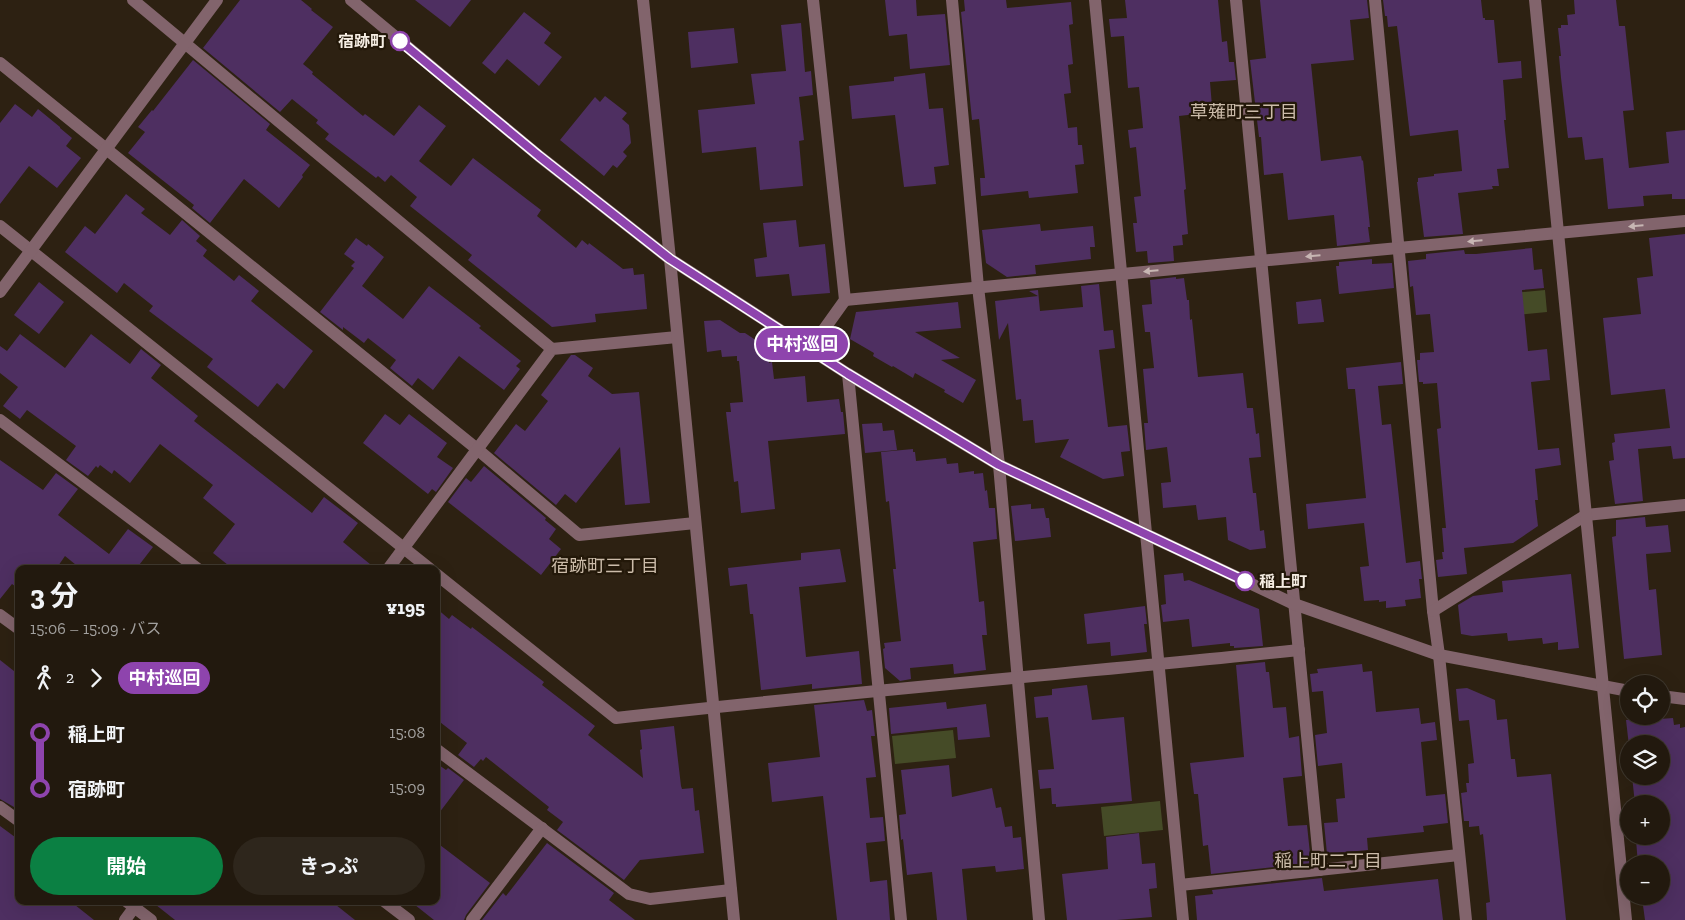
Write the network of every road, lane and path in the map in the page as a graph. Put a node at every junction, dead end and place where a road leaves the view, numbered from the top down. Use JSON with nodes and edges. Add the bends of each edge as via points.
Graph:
{"nodes":[{"id":1,"x":133,"y":0,"type":"edge"},
{"id":2,"x":218,"y":0,"type":"edge"},
{"id":3,"x":351,"y":0,"type":"edge"},
{"id":4,"x":643,"y":0,"type":"edge"},
{"id":5,"x":813,"y":0,"type":"edge"},
{"id":6,"x":952,"y":0,"type":"edge"},
{"id":7,"x":1094,"y":0,"type":"edge"},
{"id":8,"x":1236,"y":0,"type":"edge"},
{"id":9,"x":1375,"y":0,"type":"edge"},
{"id":10,"x":1535,"y":0,"type":"edge"},
{"id":11,"x":185,"y":44,"type":"junction"},
{"id":12,"x":0,"y":64,"type":"edge"},
{"id":13,"x":106,"y":149,"type":"junction"},
{"id":14,"x":1685,"y":221,"type":"edge"},
{"id":15,"x":0,"y":226,"type":"edge"},
{"id":16,"x":1559,"y":233,"type":"junction"},
{"id":17,"x":1399,"y":248,"type":"junction"},
{"id":18,"x":32,"y":249,"type":"junction"},
{"id":19,"x":670,"y":259,"type":"junction"},
{"id":20,"x":1261,"y":261,"type":"junction"},
{"id":21,"x":1122,"y":274,"type":"junction"},
{"id":22,"x":978,"y":287,"type":"junction"},
{"id":23,"x":0,"y":292,"type":"edge"},
{"id":24,"x":844,"y":300,"type":"junction"},
{"id":25,"x":677,"y":337,"type":"junction"},
{"id":26,"x":552,"y":349,"type":"junction"},
{"id":27,"x":810,"y":349,"type":"junction"},
{"id":28,"x":848,"y":374,"type":"junction"},
{"id":29,"x":0,"y":420,"type":"edge"},
{"id":30,"x":477,"y":449,"type":"junction"},
{"id":31,"x":999,"y":465,"type":"junction"},
{"id":32,"x":1685,"y":505,"type":"edge"},
{"id":33,"x":1586,"y":514,"type":"junction"},
{"id":34,"x":695,"y":523,"type":"junction"},
{"id":35,"x":1146,"y":535,"type":"junction"},
{"id":36,"x":404,"y":548,"type":"junction"},
{"id":37,"x":193,"y":565,"type":"edge"},
{"id":38,"x":391,"y":565,"type":"edge"},
{"id":39,"x":425,"y":565,"type":"edge"},
{"id":40,"x":440,"y":577,"type":"edge"},
{"id":41,"x":1294,"y":604,"type":"junction"},
{"id":42,"x":1433,"y":611,"type":"junction"},
{"id":43,"x":0,"y":615,"type":"edge"},
{"id":44,"x":15,"y":626,"type":"edge"},
{"id":45,"x":1299,"y":650,"type":"junction"},
{"id":46,"x":1439,"y":655,"type":"junction"},
{"id":47,"x":1159,"y":665,"type":"junction"},
{"id":48,"x":1018,"y":678,"type":"junction"},
{"id":49,"x":1603,"y":688,"type":"junction"},
{"id":50,"x":1620,"y":690,"type":"edge"},
{"id":51,"x":878,"y":691,"type":"junction"},
{"id":52,"x":1670,"y":697,"type":"edge"},
{"id":53,"x":1685,"y":699,"type":"edge"},
{"id":54,"x":713,"y":706,"type":"junction"},
{"id":55,"x":440,"y":751,"type":"edge"},
{"id":56,"x":0,"y":807,"type":"edge"},
{"id":57,"x":15,"y":818,"type":"edge"},
{"id":58,"x":542,"y":828,"type":"junction"},
{"id":59,"x":1459,"y":855,"type":"junction"},
{"id":60,"x":1320,"y":870,"type":"junction"},
{"id":61,"x":1180,"y":885,"type":"junction"},
{"id":62,"x":731,"y":890,"type":"junction"},
{"id":63,"x":132,"y":905,"type":"edge"},
{"id":64,"x":135,"y":905,"type":"edge"},
{"id":65,"x":389,"y":905,"type":"edge"},
{"id":66,"x":125,"y":920,"type":"edge"},
{"id":67,"x":151,"y":920,"type":"edge"},
{"id":68,"x":409,"y":920,"type":"edge"},
{"id":69,"x":472,"y":920,"type":"edge"},
{"id":70,"x":734,"y":920,"type":"edge"},
{"id":71,"x":901,"y":920,"type":"edge"},
{"id":72,"x":1039,"y":920,"type":"edge"},
{"id":73,"x":1183,"y":920,"type":"edge"},
{"id":74,"x":1466,"y":920,"type":"edge"},
{"id":75,"x":1626,"y":920,"type":"edge"}],
"edges":[{"from":1,"to":11,"type":"street"},
{"from":2,"to":11,"type":"street"},
{"from":3,"to":19,"type":"street","via":[[539,156]]},
{"from":4,"to":19,"type":"street"},
{"from":5,"to":24,"type":"street"},
{"from":6,"to":22,"type":"street"},
{"from":7,"to":21,"type":"street"},
{"from":8,"to":20,"type":"street"},
{"from":9,"to":17,"type":"street"},
{"from":10,"to":16,"type":"street"},
{"from":11,"to":13,"type":"street"},
{"from":11,"to":26,"type":"street"},
{"from":12,"to":13,"type":"street"},
{"from":13,"to":18,"type":"street"},
{"from":13,"to":30,"type":"street"},
{"from":14,"to":16,"type":"street","one_way":true},
{"from":15,"to":18,"type":"street"},
{"from":16,"to":17,"type":"street","one_way":true},
{"from":16,"to":33,"type":"street"},
{"from":17,"to":20,"type":"street","one_way":true},
{"from":17,"to":42,"type":"street"},
{"from":18,"to":23,"type":"street"},
{"from":18,"to":36,"type":"street"},
{"from":19,"to":25,"type":"street"},
{"from":19,"to":27,"type":"street"},
{"from":20,"to":21,"type":"street","one_way":true},
{"from":20,"to":41,"type":"street"},
{"from":21,"to":22,"type":"street"},
{"from":21,"to":35,"type":"street"},
{"from":22,"to":24,"type":"street"},
{"from":22,"to":31,"type":"street"},
{"from":24,"to":27,"type":"street"},
{"from":25,"to":26,"type":"street"},
{"from":25,"to":34,"type":"street"},
{"from":26,"to":30,"type":"street"},
{"from":27,"to":28,"type":"street"},
{"from":28,"to":31,"type":"street"},
{"from":28,"to":51,"type":"street"},
{"from":29,"to":37,"type":"street"},
{"from":30,"to":34,"type":"street","via":[[579,535]]},
{"from":30,"to":36,"type":"street"},
{"from":31,"to":35,"type":"street"},
{"from":31,"to":48,"type":"street"},
{"from":32,"to":33,"type":"street"},
{"from":33,"to":42,"type":"street"},
{"from":33,"to":49,"type":"street"},
{"from":34,"to":54,"type":"street"},
{"from":35,"to":41,"type":"street"},
{"from":35,"to":47,"type":"street"},
{"from":36,"to":38,"type":"street"},
{"from":36,"to":39,"type":"street"},
{"from":40,"to":54,"type":"street","via":[[616,718]]},
{"from":41,"to":45,"type":"street"},
{"from":41,"to":46,"type":"street"},
{"from":42,"to":46,"type":"street"},
{"from":43,"to":44,"type":"street"},
{"from":45,"to":47,"type":"street"},
{"from":45,"to":60,"type":"street"},
{"from":46,"to":49,"type":"street"},
{"from":46,"to":59,"type":"street"},
{"from":47,"to":48,"type":"street"},
{"from":47,"to":61,"type":"street"},
{"from":48,"to":51,"type":"street"},
{"from":48,"to":72,"type":"street"},
{"from":49,"to":50,"type":"street"},
{"from":49,"to":75,"type":"street"},
{"from":51,"to":54,"type":"street"},
{"from":51,"to":71,"type":"street"},
{"from":52,"to":53,"type":"street"},
{"from":54,"to":62,"type":"street"},
{"from":55,"to":58,"type":"street"},
{"from":56,"to":57,"type":"street"},
{"from":58,"to":62,"type":"street","via":[[629,894],[650,899]]},
{"from":58,"to":69,"type":"street"},
{"from":59,"to":60,"type":"street"},
{"from":59,"to":74,"type":"street"},
{"from":60,"to":61,"type":"street"},
{"from":61,"to":73,"type":"street"},
{"from":62,"to":70,"type":"street"},
{"from":63,"to":66,"type":"street"},
{"from":64,"to":67,"type":"street"},
{"from":65,"to":68,"type":"street"}]}
